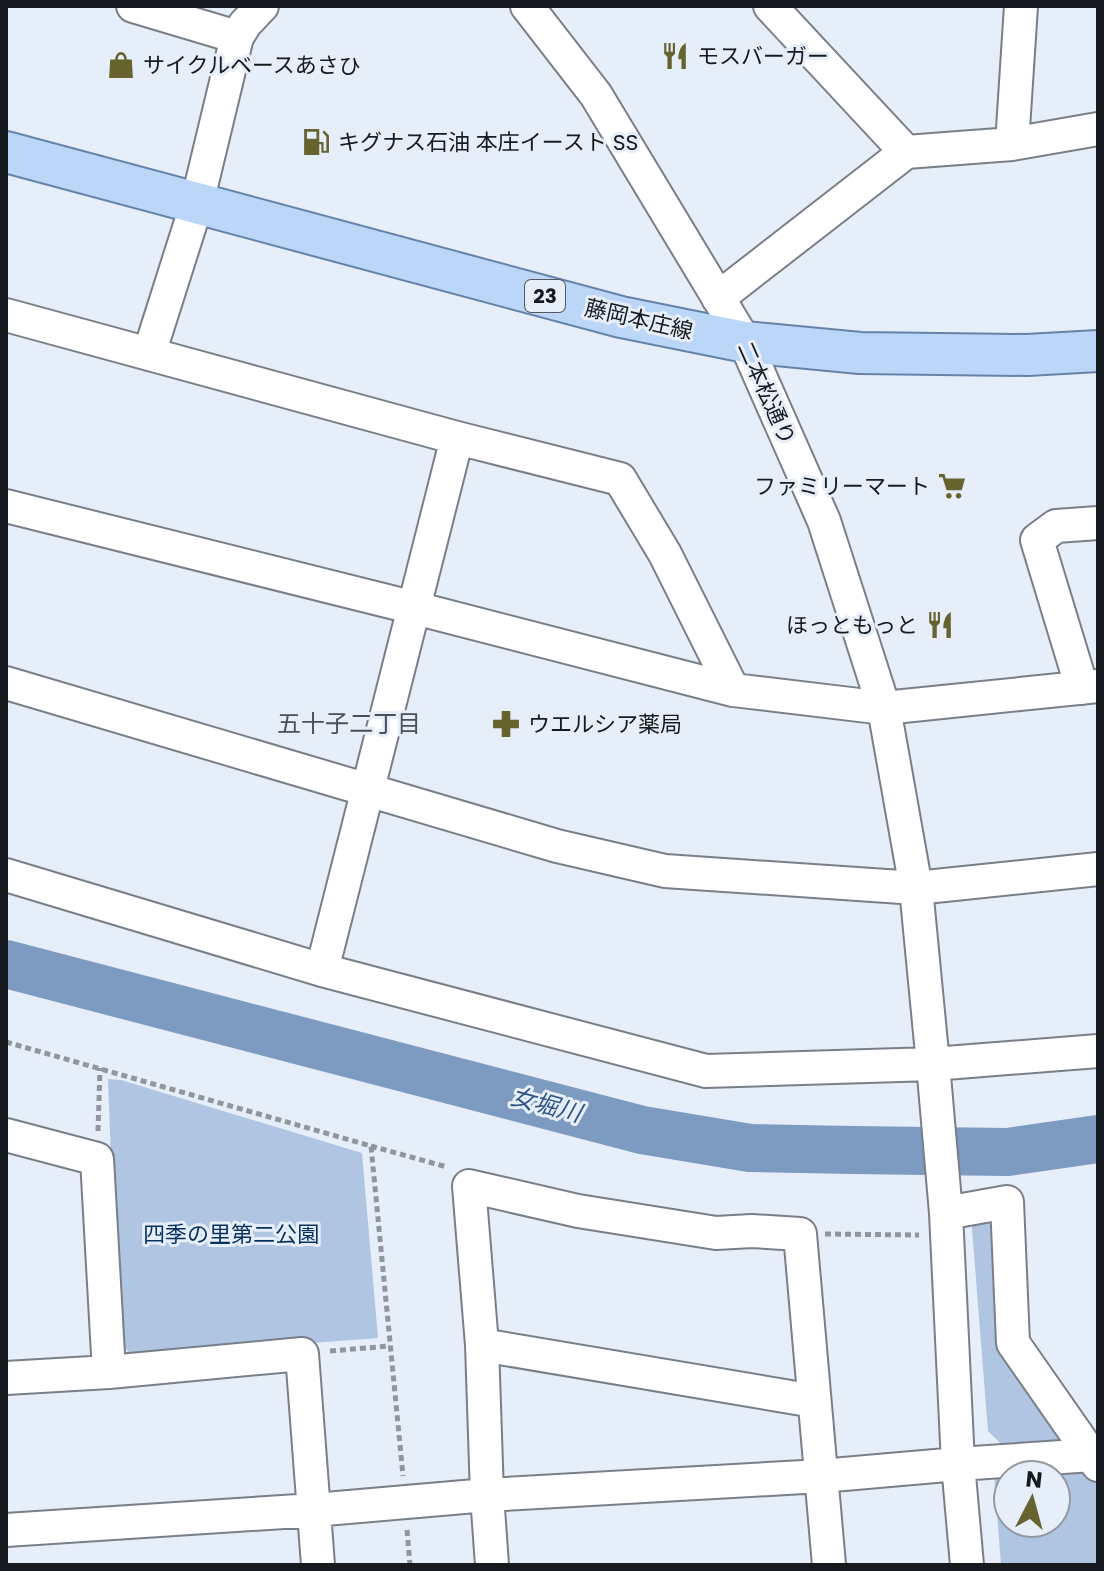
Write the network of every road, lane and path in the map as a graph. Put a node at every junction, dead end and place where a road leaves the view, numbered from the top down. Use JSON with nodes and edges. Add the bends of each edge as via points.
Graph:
{"nodes":[{"id":1,"x":133,"y":6,"type":"edge"},
{"id":2,"x":262,"y":6,"type":"edge"},
{"id":3,"x":527,"y":6,"type":"edge"},
{"id":4,"x":770,"y":6,"type":"edge"},
{"id":5,"x":1021,"y":6,"type":"edge"},
{"id":6,"x":237,"y":37,"type":"junction"},
{"id":7,"x":1098,"y":129,"type":"edge"},
{"id":8,"x":1012,"y":144,"type":"junction"},
{"id":9,"x":6,"y":152,"type":"edge"},
{"id":10,"x":906,"y":152,"type":"junction"},
{"id":11,"x":197,"y":203,"type":"junction"},
{"id":12,"x":718,"y":298,"type":"junction"},
{"id":13,"x":6,"y":315,"type":"edge"},
{"id":14,"x":745,"y":342,"type":"junction"},
{"id":15,"x":1098,"y":351,"type":"edge"},
{"id":16,"x":149,"y":354,"type":"junction"},
{"id":17,"x":457,"y":438,"type":"junction"},
{"id":18,"x":6,"y":506,"type":"edge"},
{"id":19,"x":1098,"y":523,"type":"edge"},
{"id":20,"x":415,"y":608,"type":"junction"},
{"id":21,"x":6,"y":683,"type":"edge"},
{"id":22,"x":1090,"y":687,"type":"edge"},
{"id":23,"x":733,"y":690,"type":"junction"},
{"id":24,"x":884,"y":708,"type":"junction"},
{"id":25,"x":367,"y":791,"type":"junction"},
{"id":26,"x":1098,"y":869,"type":"edge"},
{"id":27,"x":6,"y":875,"type":"edge"},
{"id":28,"x":916,"y":888,"type":"junction"},
{"id":29,"x":322,"y":970,"type":"junction"},
{"id":30,"x":6,"y":1042,"type":"edge"},
{"id":31,"x":1098,"y":1051,"type":"edge"},
{"id":32,"x":933,"y":1064,"type":"junction"},
{"id":33,"x":100,"y":1068,"type":"junction"},
{"id":34,"x":6,"y":1135,"type":"edge"},
{"id":35,"x":371,"y":1146,"type":"junction"},
{"id":36,"x":97,"y":1159,"type":"junction"},
{"id":37,"x":469,"y":1186,"type":"junction"},
{"id":38,"x":945,"y":1217,"type":"junction"},
{"id":39,"x":800,"y":1234,"type":"junction"},
{"id":40,"x":482,"y":1345,"type":"junction"},
{"id":41,"x":390,"y":1346,"type":"junction"},
{"id":42,"x":302,"y":1354,"type":"junction"},
{"id":43,"x":109,"y":1372,"type":"junction"},
{"id":44,"x":6,"y":1378,"type":"edge"},
{"id":45,"x":814,"y":1401,"type":"junction"},
{"id":46,"x":1095,"y":1460,"type":"edge"},
{"id":47,"x":958,"y":1464,"type":"junction"},
{"id":48,"x":821,"y":1476,"type":"junction"},
{"id":49,"x":487,"y":1495,"type":"junction"},
{"id":50,"x":405,"y":1502,"type":"junction"},
{"id":51,"x":314,"y":1510,"type":"junction"},
{"id":52,"x":6,"y":1530,"type":"edge"},
{"id":53,"x":318,"y":1565,"type":"edge"},
{"id":54,"x":492,"y":1565,"type":"edge"},
{"id":55,"x":829,"y":1565,"type":"edge"},
{"id":56,"x":967,"y":1565,"type":"edge"}],
"edges":[{"from":1,"to":6,"type":"street"},
{"from":2,"to":6,"type":"street"},
{"from":3,"to":12,"type":"street","name":"二本松通り","via":[[596,95]]},
{"from":4,"to":10,"type":"street"},
{"from":5,"to":8,"type":"street"},
{"from":6,"to":11,"type":"street"},
{"from":7,"to":8,"type":"street"},
{"from":8,"to":10,"type":"street"},
{"from":9,"to":11,"type":"main road","name":"藤岡本庄線","number":"23"},
{"from":10,"to":12,"type":"street"},
{"from":11,"to":14,"type":"main road","name":"藤岡本庄線","number":"23","via":[[621,317]]},
{"from":11,"to":16,"type":"street"},
{"from":12,"to":14,"type":"street","name":"二本松通り"},
{"from":13,"to":16,"type":"street"},
{"from":14,"to":15,"type":"main road","name":"藤岡本庄線","number":"23","via":[[860,353]]},
{"from":14,"to":24,"type":"street","name":"二本松通り","via":[[824,521]]},
{"from":16,"to":17,"type":"street"},
{"from":17,"to":20,"type":"street"},
{"from":17,"to":23,"type":"street","via":[[620,479],[665,554]]},
{"from":18,"to":20,"type":"street"},
{"from":19,"to":22,"type":"street","via":[[1056,526],[1037,540]]},
{"from":20,"to":23,"type":"street"},
{"from":20,"to":25,"type":"street"},
{"from":21,"to":25,"type":"street"},
{"from":22,"to":24,"type":"street"},
{"from":23,"to":24,"type":"street"},
{"from":24,"to":28,"type":"street","name":"二本松通り"},
{"from":25,"to":28,"type":"street","via":[[665,871]]},
{"from":25,"to":29,"type":"street"},
{"from":26,"to":28,"type":"street"},
{"from":27,"to":29,"type":"street"},
{"from":28,"to":32,"type":"street","name":"二本松通り"},
{"from":29,"to":32,"type":"street","via":[[706,1071]]},
{"from":30,"to":33,"type":"path"},
{"from":31,"to":32,"type":"street"},
{"from":32,"to":38,"type":"street","name":"二本松通り"},
{"from":33,"to":35,"type":"path"},
{"from":33,"to":36,"type":"path"},
{"from":34,"to":36,"type":"street"},
{"from":35,"to":37,"type":"path","via":[[458,1170]]},
{"from":35,"to":41,"type":"path"},
{"from":36,"to":43,"type":"street"},
{"from":37,"to":39,"type":"street","via":[[578,1211],[716,1233]]},
{"from":37,"to":40,"type":"street"},
{"from":38,"to":39,"type":"path"},
{"from":38,"to":46,"type":"street","via":[[1007,1202],[1013,1343]]},
{"from":38,"to":47,"type":"street","name":"二本松通り"},
{"from":39,"to":45,"type":"street"},
{"from":40,"to":45,"type":"street"},
{"from":40,"to":49,"type":"street"},
{"from":41,"to":42,"type":"path"},
{"from":41,"to":50,"type":"path"},
{"from":42,"to":43,"type":"street"},
{"from":42,"to":51,"type":"street"},
{"from":43,"to":44,"type":"street"},
{"from":45,"to":48,"type":"street"},
{"from":46,"to":47,"type":"street"},
{"from":47,"to":48,"type":"street"},
{"from":47,"to":56,"type":"street","name":"二本松通り"},
{"from":48,"to":49,"type":"street"},
{"from":48,"to":55,"type":"street"},
{"from":49,"to":50,"type":"street"},
{"from":49,"to":54,"type":"street"},
{"from":50,"to":51,"type":"street"},
{"from":51,"to":52,"type":"street"},
{"from":51,"to":53,"type":"street"}]}
